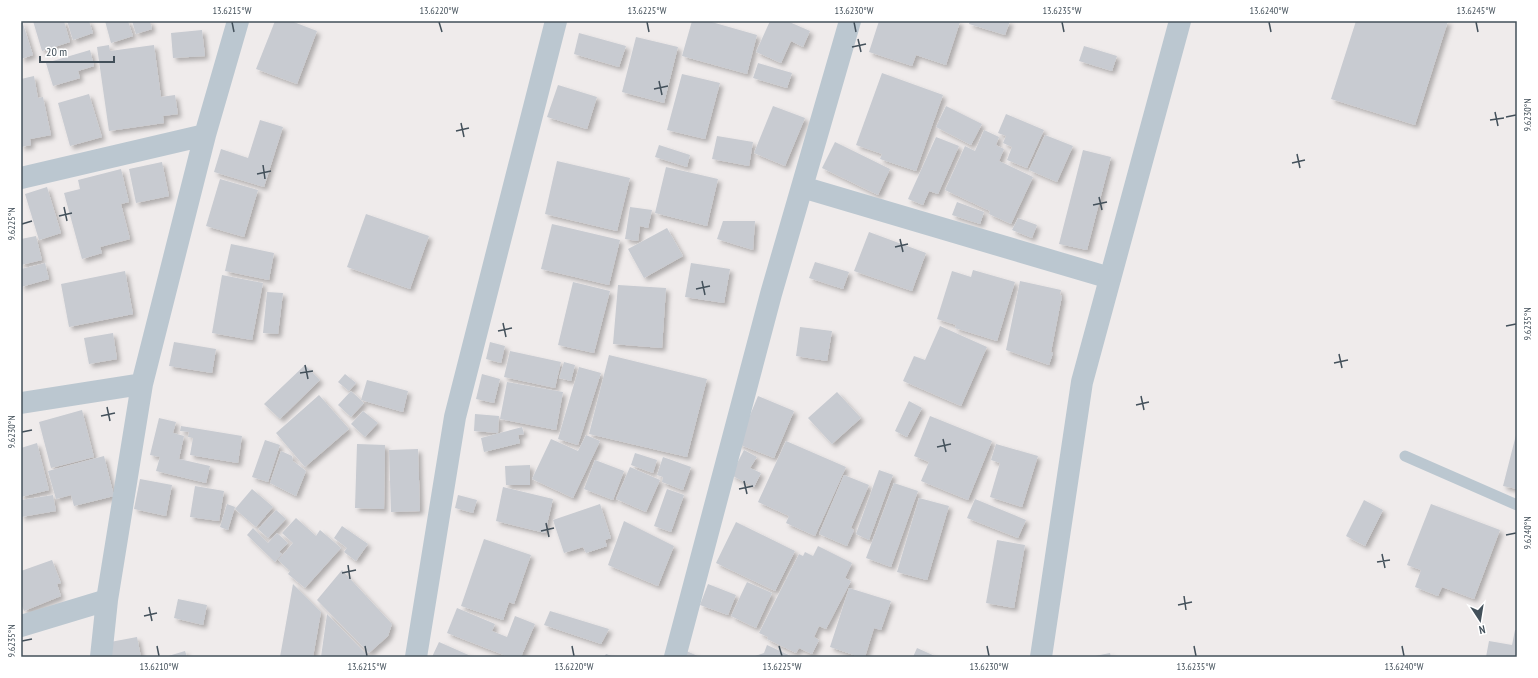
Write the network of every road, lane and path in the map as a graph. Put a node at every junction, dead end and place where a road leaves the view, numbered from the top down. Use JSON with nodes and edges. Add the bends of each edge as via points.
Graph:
{"nodes":[{"id":1,"x":238,"y":21,"type":"edge"},
{"id":2,"x":556,"y":21,"type":"edge"},
{"id":3,"x":850,"y":21,"type":"edge"},
{"id":4,"x":1180,"y":21,"type":"edge"},
{"id":5,"x":205,"y":134,"type":"junction"},
{"id":6,"x":21,"y":178,"type":"edge"},
{"id":7,"x":802,"y":187,"type":"junction"},
{"id":8,"x":1110,"y":278,"type":"junction"},
{"id":9,"x":142,"y":384,"type":"junction"},
{"id":10,"x":21,"y":403,"type":"edge"},
{"id":11,"x":1405,"y":456,"type":"dead end"},
{"id":12,"x":1517,"y":505,"type":"edge"},
{"id":13,"x":107,"y":600,"type":"junction"},
{"id":14,"x":21,"y":626,"type":"edge"},
{"id":15,"x":101,"y":657,"type":"edge"},
{"id":16,"x":416,"y":657,"type":"edge"},
{"id":17,"x":675,"y":657,"type":"edge"},
{"id":18,"x":1041,"y":657,"type":"edge"}],
"edges":[{"from":1,"to":5,"type":"street"},
{"from":2,"to":16,"type":"street","via":[[455,416]]},
{"from":3,"to":7,"type":"street"},
{"from":4,"to":8,"type":"street"},
{"from":5,"to":6,"type":"street"},
{"from":5,"to":9,"type":"street"},
{"from":7,"to":8,"type":"street"},
{"from":7,"to":17,"type":"street"},
{"from":8,"to":18,"type":"street","via":[[1082,382]]},
{"from":9,"to":10,"type":"street"},
{"from":9,"to":13,"type":"street"},
{"from":11,"to":12,"type":"lane"},
{"from":13,"to":14,"type":"street"},
{"from":13,"to":15,"type":"street"}]}
